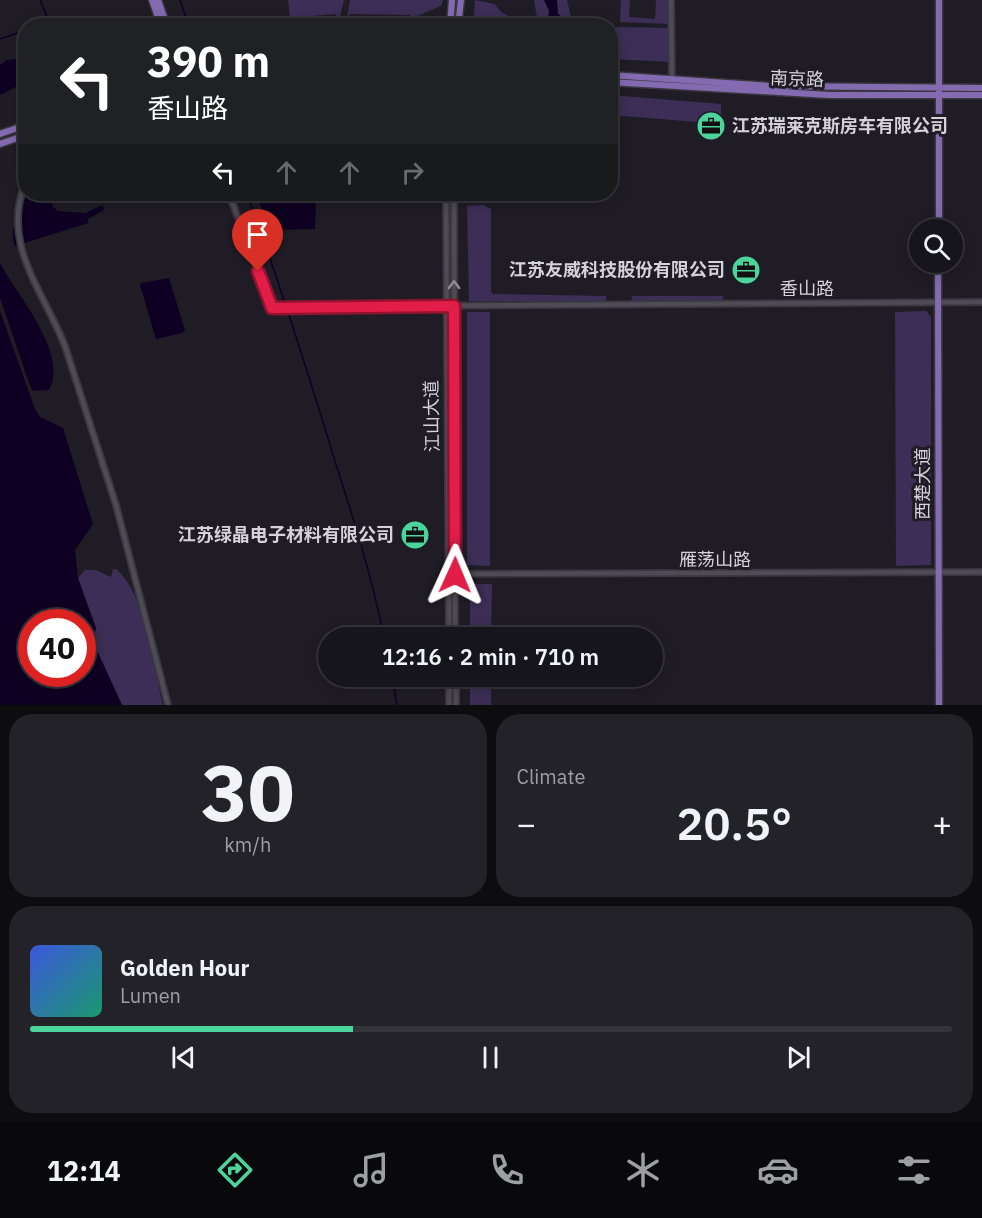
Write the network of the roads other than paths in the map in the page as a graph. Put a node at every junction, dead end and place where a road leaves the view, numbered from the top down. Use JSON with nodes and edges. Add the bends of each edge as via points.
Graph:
{"nodes":[{"id":1,"x":152,"y":0,"type":"edge"},
{"id":2,"x":158,"y":0,"type":"edge"},
{"id":3,"x":452,"y":0,"type":"edge"},
{"id":4,"x":461,"y":0,"type":"edge"},
{"id":5,"x":671,"y":0,"type":"edge"},
{"id":6,"x":939,"y":0,"type":"edge"},
{"id":7,"x":158,"y":18,"type":"edge"},
{"id":8,"x":164,"y":18,"type":"edge"},
{"id":9,"x":451,"y":18,"type":"edge"},
{"id":10,"x":459,"y":18,"type":"edge"},
{"id":11,"x":618,"y":76,"type":"edge"},
{"id":12,"x":672,"y":80,"type":"junction"},
{"id":13,"x":618,"y":83,"type":"edge"},
{"id":14,"x":982,"y":88,"type":"edge"},
{"id":15,"x":939,"y":92,"type":"junction"},
{"id":16,"x":982,"y":95,"type":"edge"},
{"id":17,"x":18,"y":128,"type":"edge"},
{"id":18,"x":0,"y":134,"type":"edge"},
{"id":19,"x":18,"y":138,"type":"edge"},
{"id":20,"x":0,"y":144,"type":"edge"},
{"id":21,"x":18,"y":190,"type":"edge"},
{"id":22,"x":14,"y":195,"type":"dead end"},
{"id":23,"x":232,"y":201,"type":"edge"},
{"id":24,"x":446,"y":201,"type":"edge"},
{"id":25,"x":454,"y":201,"type":"edge"},
{"id":26,"x":939,"y":219,"type":"edge"},
{"id":27,"x":938,"y":273,"type":"edge"},
{"id":28,"x":25,"y":278,"type":"dead end"},
{"id":29,"x":938,"y":302,"type":"junction"},
{"id":30,"x":982,"y":302,"type":"edge"},
{"id":31,"x":446,"y":306,"type":"junction"},
{"id":32,"x":454,"y":306,"type":"junction"},
{"id":33,"x":938,"y":572,"type":"junction"},
{"id":34,"x":982,"y":572,"type":"edge"},
{"id":35,"x":452,"y":574,"type":"junction"},
{"id":36,"x":450,"y":627,"type":"edge"},
{"id":37,"x":454,"y":627,"type":"edge"},
{"id":38,"x":449,"y":687,"type":"edge"},
{"id":39,"x":456,"y":687,"type":"edge"},
{"id":40,"x":168,"y":705,"type":"edge"},
{"id":41,"x":449,"y":705,"type":"edge"},
{"id":42,"x":456,"y":705,"type":"edge"},
{"id":43,"x":939,"y":705,"type":"edge"}],
"edges":[{"from":1,"to":7,"type":"main road"},
{"from":2,"to":8,"type":"main road"},
{"from":3,"to":9,"type":"main road"},
{"from":4,"to":10,"type":"main road"},
{"from":5,"to":12,"type":"street"},
{"from":6,"to":15,"type":"main road"},
{"from":11,"to":12,"type":"main road","name":"南京路"},
{"from":12,"to":15,"type":"main road","name":"南京路"},
{"from":13,"to":15,"type":"main road","name":"南京路","via":[[770,93]]},
{"from":14,"to":15,"type":"main road","name":"南京路"},
{"from":15,"to":16,"type":"main road","name":"南京路"},
{"from":15,"to":26,"type":"main road"},
{"from":17,"to":18,"type":"main road"},
{"from":19,"to":20,"type":"main road"},
{"from":21,"to":22,"type":"street"},
{"from":23,"to":31,"type":"street","name":"香山路","via":[[272,308]]},
{"from":24,"to":31,"type":"street","name":"江山大道"},
{"from":32,"to":25,"type":"street","name":"江山大道","one_way":true},
{"from":27,"to":29,"type":"main road","name":"西楚大道"},
{"from":28,"to":40,"type":"street","via":[[50,313],[65,346],[116,505]]},
{"from":29,"to":30,"type":"street","name":"香山路"},
{"from":29,"to":32,"type":"street","name":"香山路"},
{"from":29,"to":33,"type":"main road","name":"西楚大道"},
{"from":31,"to":32,"type":"street","name":"香山路"},
{"from":31,"to":35,"type":"street","name":"江山大道"},
{"from":32,"to":35,"type":"street","name":"江山大道"},
{"from":33,"to":34,"type":"street","name":"雁荡山路"},
{"from":33,"to":35,"type":"street","name":"雁荡山路"},
{"from":33,"to":43,"type":"main road","name":"西楚大道"},
{"from":35,"to":36,"type":"street","name":"江山大道"},
{"from":35,"to":37,"type":"street","name":"江山大道"},
{"from":38,"to":41,"type":"street"},
{"from":39,"to":42,"type":"street"}]}
